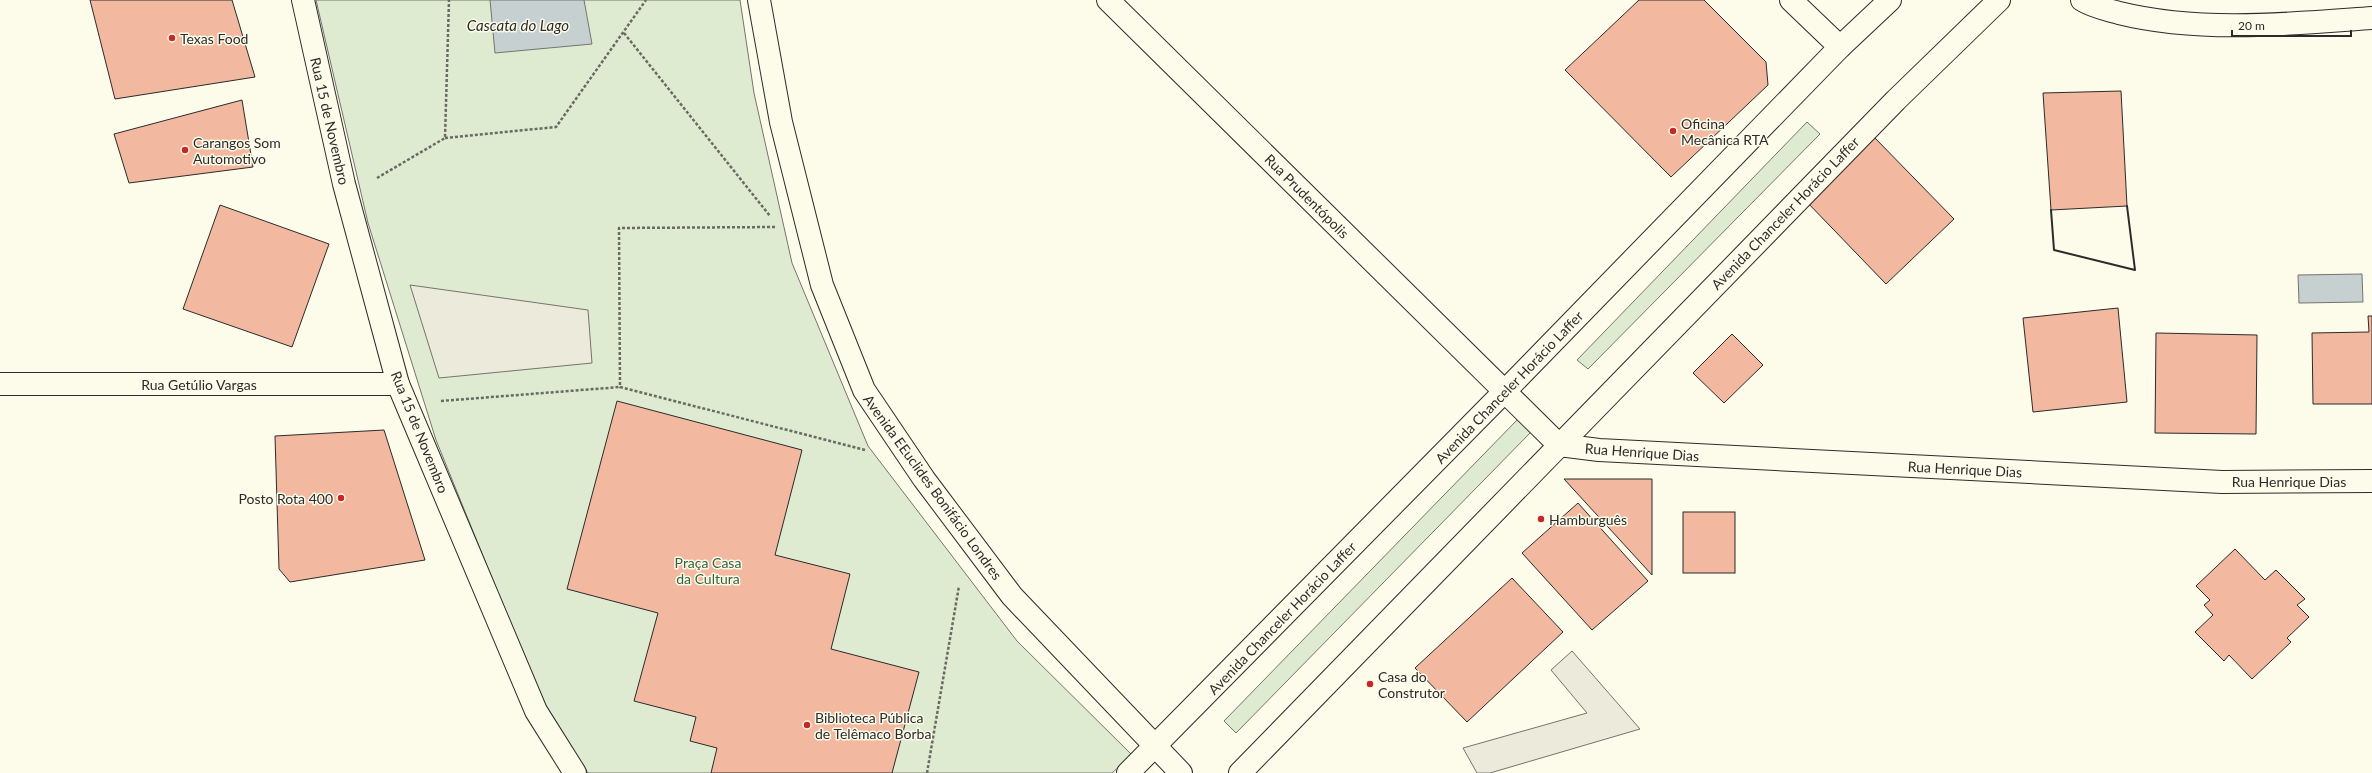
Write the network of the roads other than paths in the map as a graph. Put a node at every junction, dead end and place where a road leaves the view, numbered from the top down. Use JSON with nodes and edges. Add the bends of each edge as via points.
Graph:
{"nodes":[{"id":1,"x":303,"y":0,"type":"edge"},
{"id":2,"x":759,"y":0,"type":"edge"},
{"id":3,"x":1108,"y":0,"type":"edge"},
{"id":4,"x":1791,"y":0,"type":"edge"},
{"id":5,"x":1890,"y":0,"type":"edge"},
{"id":6,"x":1999,"y":0,"type":"edge"},
{"id":7,"x":2082,"y":0,"type":"edge"},
{"id":8,"x":2372,"y":18,"type":"edge"},
{"id":9,"x":1840,"y":47,"type":"junction"},
{"id":10,"x":0,"y":384,"type":"edge"},
{"id":11,"x":398,"y":384,"type":"junction"},
{"id":12,"x":1504,"y":392,"type":"junction"},
{"id":13,"x":1559,"y":445,"type":"junction"},
{"id":14,"x":2372,"y":481,"type":"edge"},
{"id":15,"x":1156,"y":747,"type":"junction"},
{"id":16,"x":575,"y":773,"type":"edge"},
{"id":17,"x":1128,"y":773,"type":"edge"},
{"id":18,"x":1181,"y":773,"type":"edge"},
{"id":19,"x":1240,"y":773,"type":"edge"}],
"edges":[{"from":1,"to":11,"type":"main road","name":"Rua 15 de Novembro","via":[[344,184]]},
{"from":2,"to":15,"type":"main road","name":"Avenida EEuclides Bonifácio Londres","via":[[781,122],[822,285],[864,390],[924,479],[1012,596]]},
{"from":3,"to":12,"type":"main road","name":"Rua Prudentópolis"},
{"from":4,"to":9,"type":"main road"},
{"from":5,"to":9,"type":"main road","name":"Avenida Chanceler Horácio Laffer"},
{"from":6,"to":13,"type":"main road","name":"Avenida Chanceler Horácio Laffer","via":[[1896,100]]},
{"from":7,"to":8,"type":"main road","via":[[2091,6],[2149,20],[2216,24],[2305,23]]},
{"from":9,"to":12,"type":"main road","name":"Avenida Chanceler Horácio Laffer"},
{"from":10,"to":11,"type":"main road","name":"Rua Getúlio Vargas"},
{"from":11,"to":16,"type":"main road","name":"Rua 15 de Novembro","via":[[536,711]]},
{"from":12,"to":13,"type":"main road","name":"Rua Prudentópolis"},
{"from":12,"to":15,"type":"main road","name":"Avenida Chanceler Horácio Laffer"},
{"from":13,"to":14,"type":"main road","name":"Rua Henrique Dias","via":[[1599,450],[2222,482]]},
{"from":13,"to":19,"type":"main road","name":"Avenida Chanceler Horácio Laffer"},
{"from":15,"to":17,"type":"main road","name":"Avenida Chanceler Horácio Laffer"},
{"from":15,"to":18,"type":"main road","name":"Avenida EEuclides Bonifácio Londres"}]}
